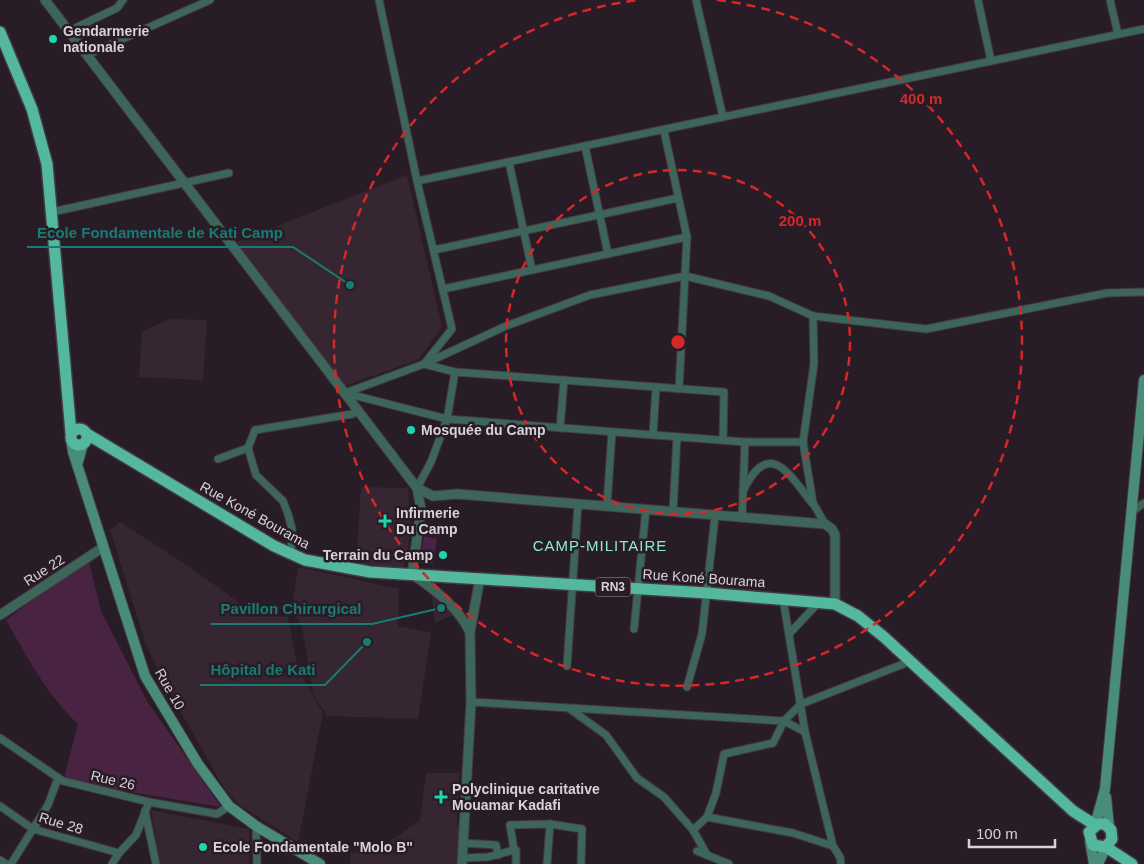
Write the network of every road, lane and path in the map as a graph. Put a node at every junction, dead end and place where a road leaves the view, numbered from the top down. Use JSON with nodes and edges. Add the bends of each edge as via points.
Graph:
{"nodes":[{"id":1,"x":46,"y":0,"type":"edge"},
{"id":2,"x":123,"y":0,"type":"edge"},
{"id":3,"x":210,"y":0,"type":"edge"},
{"id":4,"x":379,"y":0,"type":"edge"},
{"id":5,"x":696,"y":0,"type":"edge"},
{"id":6,"x":978,"y":0,"type":"edge"},
{"id":7,"x":1110,"y":0,"type":"edge"},
{"id":8,"x":1144,"y":29,"type":"edge"},
{"id":9,"x":69,"y":31,"type":"junction"},
{"id":10,"x":0,"y":32,"type":"edge"},
{"id":11,"x":1118,"y":34,"type":"junction"},
{"id":12,"x":87,"y":55,"type":"junction"},
{"id":13,"x":991,"y":61,"type":"junction"},
{"id":14,"x":724,"y":117,"type":"junction"},
{"id":15,"x":664,"y":131,"type":"junction"},
{"id":16,"x":585,"y":146,"type":"junction"},
{"id":17,"x":509,"y":162,"type":"junction"},
{"id":18,"x":229,"y":172,"type":"dead end"},
{"id":19,"x":418,"y":181,"type":"junction"},
{"id":20,"x":183,"y":183,"type":"junction"},
{"id":21,"x":678,"y":198,"type":"junction"},
{"id":22,"x":52,"y":212,"type":"junction"},
{"id":23,"x":600,"y":216,"type":"junction"},
{"id":24,"x":524,"y":232,"type":"junction"},
{"id":25,"x":687,"y":237,"type":"junction"},
{"id":26,"x":434,"y":250,"type":"junction"},
{"id":27,"x":608,"y":254,"type":"junction"},
{"id":28,"x":532,"y":270,"type":"junction"},
{"id":29,"x":685,"y":276,"type":"junction"},
{"id":30,"x":443,"y":289,"type":"junction"},
{"id":31,"x":1144,"y":292,"type":"edge"},
{"id":32,"x":813,"y":316,"type":"junction"},
{"id":33,"x":424,"y":364,"type":"junction"},
{"id":34,"x":455,"y":372,"type":"junction"},
{"id":35,"x":564,"y":380,"type":"junction"},
{"id":36,"x":1144,"y":380,"type":"edge"},
{"id":37,"x":656,"y":387,"type":"junction"},
{"id":38,"x":679,"y":389,"type":"junction"},
{"id":39,"x":345,"y":392,"type":"junction"},
{"id":40,"x":68,"y":400,"type":"junction"},
{"id":41,"x":359,"y":410,"type":"junction"},
{"id":42,"x":447,"y":420,"type":"junction"},
{"id":43,"x":560,"y":428,"type":"junction"},
{"id":44,"x":612,"y":432,"type":"junction"},
{"id":45,"x":653,"y":435,"type":"junction"},
{"id":46,"x":71,"y":436,"type":"junction"},
{"id":47,"x":677,"y":436,"type":"junction"},
{"id":48,"x":84,"y":438,"type":"junction"},
{"id":49,"x":723,"y":440,"type":"junction"},
{"id":50,"x":745,"y":442,"type":"junction"},
{"id":51,"x":803,"y":442,"type":"junction"},
{"id":52,"x":248,"y":448,"type":"junction"},
{"id":53,"x":218,"y":459,"type":"dead end"},
{"id":54,"x":79,"y":470,"type":"junction"},
{"id":55,"x":417,"y":488,"type":"junction"},
{"id":56,"x":743,"y":491,"type":"junction"},
{"id":57,"x":442,"y":495,"type":"junction"},
{"id":58,"x":813,"y":503,"type":"junction"},
{"id":59,"x":1144,"y":503,"type":"edge"},
{"id":60,"x":578,"y":504,"type":"junction"},
{"id":61,"x":607,"y":504,"type":"dead end"},
{"id":62,"x":421,"y":509,"type":"junction"},
{"id":63,"x":646,"y":509,"type":"junction"},
{"id":64,"x":1132,"y":511,"type":"junction"},
{"id":65,"x":673,"y":512,"type":"junction"},
{"id":66,"x":715,"y":516,"type":"junction"},
{"id":67,"x":742,"y":518,"type":"junction"},
{"id":68,"x":825,"y":524,"type":"junction"},
{"id":69,"x":102,"y":548,"type":"junction"},
{"id":70,"x":291,"y":555,"type":"junction"},
{"id":71,"x":412,"y":574,"type":"junction"},
{"id":72,"x":480,"y":578,"type":"junction"},
{"id":73,"x":572,"y":585,"type":"junction"},
{"id":74,"x":638,"y":589,"type":"junction"},
{"id":75,"x":706,"y":593,"type":"junction"},
{"id":76,"x":783,"y":599,"type":"junction"},
{"id":77,"x":819,"y":602,"type":"junction"},
{"id":78,"x":835,"y":604,"type":"junction"},
{"id":79,"x":0,"y":615,"type":"edge"},
{"id":80,"x":472,"y":615,"type":"junction"},
{"id":81,"x":464,"y":620,"type":"junction"},
{"id":82,"x":634,"y":629,"type":"dead end"},
{"id":83,"x":470,"y":632,"type":"junction"},
{"id":84,"x":789,"y":634,"type":"junction"},
{"id":85,"x":911,"y":661,"type":"junction"},
{"id":86,"x":567,"y":666,"type":"dead end"},
{"id":87,"x":687,"y":686,"type":"dead end"},
{"id":88,"x":472,"y":702,"type":"junction"},
{"id":89,"x":801,"y":704,"type":"junction"},
{"id":90,"x":569,"y":708,"type":"junction"},
{"id":91,"x":784,"y":720,"type":"junction"},
{"id":92,"x":805,"y":732,"type":"junction"},
{"id":93,"x":0,"y":738,"type":"edge"},
{"id":94,"x":58,"y":778,"type":"junction"},
{"id":95,"x":1105,"y":788,"type":"junction"},
{"id":96,"x":149,"y":802,"type":"junction"},
{"id":97,"x":0,"y":806,"type":"edge"},
{"id":98,"x":229,"y":806,"type":"junction"},
{"id":99,"x":145,"y":811,"type":"junction"},
{"id":100,"x":1073,"y":811,"type":"junction"},
{"id":101,"x":707,"y":817,"type":"junction"},
{"id":102,"x":550,"y":824,"type":"junction"},
{"id":103,"x":1094,"y":825,"type":"junction"},
{"id":104,"x":256,"y":826,"type":"junction"},
{"id":105,"x":1110,"y":828,"type":"junction"},
{"id":106,"x":33,"y":829,"type":"junction"},
{"id":107,"x":693,"y":830,"type":"junction"},
{"id":108,"x":1090,"y":841,"type":"junction"},
{"id":109,"x":464,"y":843,"type":"junction"},
{"id":110,"x":833,"y":846,"type":"junction"},
{"id":111,"x":1106,"y":848,"type":"junction"},
{"id":112,"x":514,"y":850,"type":"junction"},
{"id":113,"x":698,"y":851,"type":"dead end"},
{"id":114,"x":119,"y":853,"type":"junction"},
{"id":115,"x":498,"y":855,"type":"junction"},
{"id":116,"x":707,"y":855,"type":"junction"},
{"id":117,"x":462,"y":861,"type":"edge"},
{"id":118,"x":1131,"y":863,"type":"edge"},
{"id":119,"x":11,"y":864,"type":"edge"},
{"id":120,"x":112,"y":864,"type":"edge"},
{"id":121,"x":156,"y":864,"type":"edge"},
{"id":122,"x":257,"y":864,"type":"edge"},
{"id":123,"x":320,"y":864,"type":"edge"},
{"id":124,"x":516,"y":864,"type":"edge"},
{"id":125,"x":547,"y":864,"type":"edge"},
{"id":126,"x":581,"y":864,"type":"edge"},
{"id":127,"x":730,"y":864,"type":"edge"},
{"id":128,"x":841,"y":864,"type":"edge"},
{"id":129,"x":1094,"y":864,"type":"edge"},
{"id":130,"x":1098,"y":864,"type":"edge"}],
"edges":[{"from":1,"to":9,"type":"street"},
{"from":2,"to":9,"type":"street","via":[[117,8]]},
{"from":3,"to":12,"type":"street"},
{"from":4,"to":19,"type":"street"},
{"from":5,"to":14,"type":"street"},
{"from":6,"to":13,"type":"street"},
{"from":7,"to":11,"type":"street"},
{"from":8,"to":11,"type":"street"},
{"from":9,"to":12,"type":"street"},
{"from":10,"to":22,"type":"highway","name":"Rue Koné Bourama","number":"RN3","via":[[40,131]]},
{"from":11,"to":13,"type":"street"},
{"from":12,"to":20,"type":"street"},
{"from":13,"to":14,"type":"street"},
{"from":14,"to":15,"type":"street"},
{"from":15,"to":16,"type":"street"},
{"from":15,"to":21,"type":"street"},
{"from":16,"to":17,"type":"street"},
{"from":16,"to":23,"type":"street"},
{"from":17,"to":19,"type":"street"},
{"from":17,"to":24,"type":"street"},
{"from":18,"to":20,"type":"street"},
{"from":19,"to":26,"type":"street"},
{"from":20,"to":22,"type":"street"},
{"from":20,"to":39,"type":"street"},
{"from":21,"to":23,"type":"street"},
{"from":21,"to":25,"type":"street"},
{"from":22,"to":40,"type":"highway","name":"Rue Koné Bourama","number":"RN3"},
{"from":23,"to":24,"type":"street"},
{"from":23,"to":27,"type":"street"},
{"from":24,"to":26,"type":"street"},
{"from":24,"to":28,"type":"street"},
{"from":25,"to":27,"type":"street"},
{"from":25,"to":29,"type":"street"},
{"from":26,"to":30,"type":"street"},
{"from":27,"to":28,"type":"street"},
{"from":28,"to":30,"type":"street"},
{"from":29,"to":32,"type":"street","via":[[769,296]]},
{"from":29,"to":33,"type":"street","via":[[590,295],[506,326]]},
{"from":29,"to":38,"type":"street"},
{"from":30,"to":33,"type":"street","via":[[452,328]]},
{"from":31,"to":32,"type":"street","via":[[1107,293],[926,329]]},
{"from":32,"to":51,"type":"street","via":[[814,364]]},
{"from":33,"to":34,"type":"street"},
{"from":33,"to":39,"type":"street"},
{"from":34,"to":35,"type":"street"},
{"from":34,"to":42,"type":"street"},
{"from":35,"to":37,"type":"street"},
{"from":35,"to":43,"type":"street"},
{"from":36,"to":64,"type":"main road"},
{"from":37,"to":38,"type":"street"},
{"from":37,"to":45,"type":"street"},
{"from":38,"to":49,"type":"street","via":[[724,392]]},
{"from":39,"to":41,"type":"street"},
{"from":39,"to":42,"type":"street"},
{"from":40,"to":46,"type":"highway","name":"Rue Koné Bourama","number":"RN3"},
{"from":40,"to":48,"type":"highway","name":"Rue Koné Bourama","number":"RN3"},
{"from":41,"to":52,"type":"street","via":[[352,414],[255,430]]},
{"from":41,"to":55,"type":"street"},
{"from":42,"to":43,"type":"street"},
{"from":42,"to":55,"type":"street"},
{"from":43,"to":44,"type":"street"},
{"from":44,"to":45,"type":"street"},
{"from":44,"to":61,"type":"street"},
{"from":45,"to":47,"type":"street"},
{"from":46,"to":48,"type":"highway","via":[[77,429]]},
{"from":46,"to":54,"type":"main road","name":"Rue 10"},
{"from":47,"to":49,"type":"street"},
{"from":47,"to":65,"type":"street"},
{"from":48,"to":54,"type":"main road","name":"Rue 10","via":[[78,459]]},
{"from":48,"to":70,"type":"highway","name":"Rue Koné Bourama","number":"RN3","via":[[106,446]]},
{"from":49,"to":50,"type":"street"},
{"from":50,"to":51,"type":"street"},
{"from":50,"to":56,"type":"street"},
{"from":51,"to":58,"type":"street"},
{"from":52,"to":53,"type":"street"},
{"from":52,"to":70,"type":"street","via":[[256,475],[283,501],[292,529]]},
{"from":54,"to":69,"type":"main road","name":"Rue 10"},
{"from":55,"to":57,"type":"street","via":[[426,494]]},
{"from":55,"to":62,"type":"street"},
{"from":56,"to":58,"type":"street","via":[[750,476],[763,465],[772,463],[783,467]]},
{"from":56,"to":67,"type":"street"},
{"from":57,"to":60,"type":"street"},
{"from":57,"to":62,"type":"street"},
{"from":58,"to":68,"type":"street"},
{"from":59,"to":64,"type":"street"},
{"from":60,"to":63,"type":"street"},
{"from":60,"to":73,"type":"street"},
{"from":62,"to":71,"type":"street"},
{"from":63,"to":65,"type":"street"},
{"from":63,"to":74,"type":"street"},
{"from":64,"to":95,"type":"main road"},
{"from":65,"to":66,"type":"street"},
{"from":66,"to":67,"type":"street"},
{"from":66,"to":75,"type":"street"},
{"from":67,"to":68,"type":"street"},
{"from":68,"to":78,"type":"street","via":[[835,535]]},
{"from":69,"to":79,"type":"street","name":"Rue 22"},
{"from":69,"to":98,"type":"main road","name":"Rue 10","via":[[145,676],[198,764]]},
{"from":70,"to":71,"type":"highway","name":"Rue Koné Bourama","number":"RN3","via":[[342,569]]},
{"from":71,"to":72,"type":"highway","name":"Rue Koné Bourama","number":"RN3"},
{"from":71,"to":81,"type":"street","via":[[437,592]]},
{"from":72,"to":73,"type":"highway","name":"Rue Koné Bourama","number":"RN3"},
{"from":72,"to":80,"type":"street"},
{"from":73,"to":74,"type":"highway","name":"Rue Koné Bourama","number":"RN3"},
{"from":73,"to":86,"type":"street"},
{"from":74,"to":75,"type":"highway","name":"Rue Koné Bourama","number":"RN3"},
{"from":74,"to":82,"type":"street"},
{"from":75,"to":76,"type":"highway","name":"Rue Koné Bourama","number":"RN3"},
{"from":75,"to":87,"type":"street","via":[[702,634]]},
{"from":76,"to":77,"type":"highway","name":"Rue Koné Bourama","number":"RN3"},
{"from":76,"to":84,"type":"street"},
{"from":77,"to":78,"type":"highway","name":"Rue Koné Bourama","number":"RN3"},
{"from":77,"to":84,"type":"street"},
{"from":78,"to":85,"type":"highway","name":"Rue Koné Bourama","number":"RN3","via":[[858,616]]},
{"from":80,"to":81,"type":"street"},
{"from":80,"to":83,"type":"street"},
{"from":81,"to":83,"type":"street"},
{"from":83,"to":88,"type":"street"},
{"from":84,"to":89,"type":"street"},
{"from":85,"to":89,"type":"street"},
{"from":85,"to":100,"type":"highway","name":"Rue Koné Bourama","number":"RN3"},
{"from":88,"to":90,"type":"street"},
{"from":88,"to":109,"type":"street"},
{"from":89,"to":91,"type":"street"},
{"from":89,"to":92,"type":"street"},
{"from":90,"to":91,"type":"street"},
{"from":90,"to":107,"type":"street","via":[[606,735],[637,778],[664,797]]},
{"from":91,"to":92,"type":"street"},
{"from":91,"to":101,"type":"street","via":[[772,743],[724,754]]},
{"from":92,"to":110,"type":"street"},
{"from":93,"to":94,"type":"street","name":"Rue 26"},
{"from":94,"to":96,"type":"street","name":"Rue 26"},
{"from":94,"to":106,"type":"street","via":[[48,805]]},
{"from":95,"to":103,"type":"main road"},
{"from":95,"to":105,"type":"main road"},
{"from":96,"to":98,"type":"street","name":"Rue 26","via":[[217,814]]},
{"from":96,"to":99,"type":"street"},
{"from":97,"to":106,"type":"street","name":"Rue 28"},
{"from":98,"to":104,"type":"main road","name":"Rue 10"},
{"from":99,"to":114,"type":"street","via":[[136,836]]},
{"from":99,"to":121,"type":"street"},
{"from":100,"to":103,"type":"highway","name":"Rue Koné Bourama","number":"RN3"},
{"from":100,"to":108,"type":"highway","name":"Rue Koné Bourama","number":"RN3"},
{"from":101,"to":107,"type":"street"},
{"from":101,"to":110,"type":"street","via":[[793,833]]},
{"from":102,"to":112,"type":"street","via":[[510,825]]},
{"from":102,"to":125,"type":"street"},
{"from":102,"to":126,"type":"street","via":[[582,829]]},
{"from":103,"to":105,"type":"highway","number":"RN3"},
{"from":103,"to":108,"type":"highway","via":[[1089,832]]},
{"from":104,"to":122,"type":"street"},
{"from":104,"to":123,"type":"main road","name":"Rue 10"},
{"from":105,"to":111,"type":"highway","via":[[1112,839]]},
{"from":105,"to":118,"type":"highway"},
{"from":106,"to":114,"type":"street","name":"Rue 28"},
{"from":106,"to":119,"type":"street"},
{"from":107,"to":116,"type":"street"},
{"from":108,"to":111,"type":"highway","via":[[1097,847]]},
{"from":108,"to":129,"type":"main road"},
{"from":109,"to":115,"type":"street","via":[[496,845]]},
{"from":109,"to":117,"type":"street"},
{"from":110,"to":128,"type":"street"},
{"from":111,"to":118,"type":"highway"},
{"from":111,"to":130,"type":"main road"},
{"from":112,"to":115,"type":"street"},
{"from":112,"to":124,"type":"street"},
{"from":113,"to":116,"type":"street"},
{"from":114,"to":120,"type":"street"},
{"from":115,"to":117,"type":"street"},
{"from":116,"to":127,"type":"street"}]}
